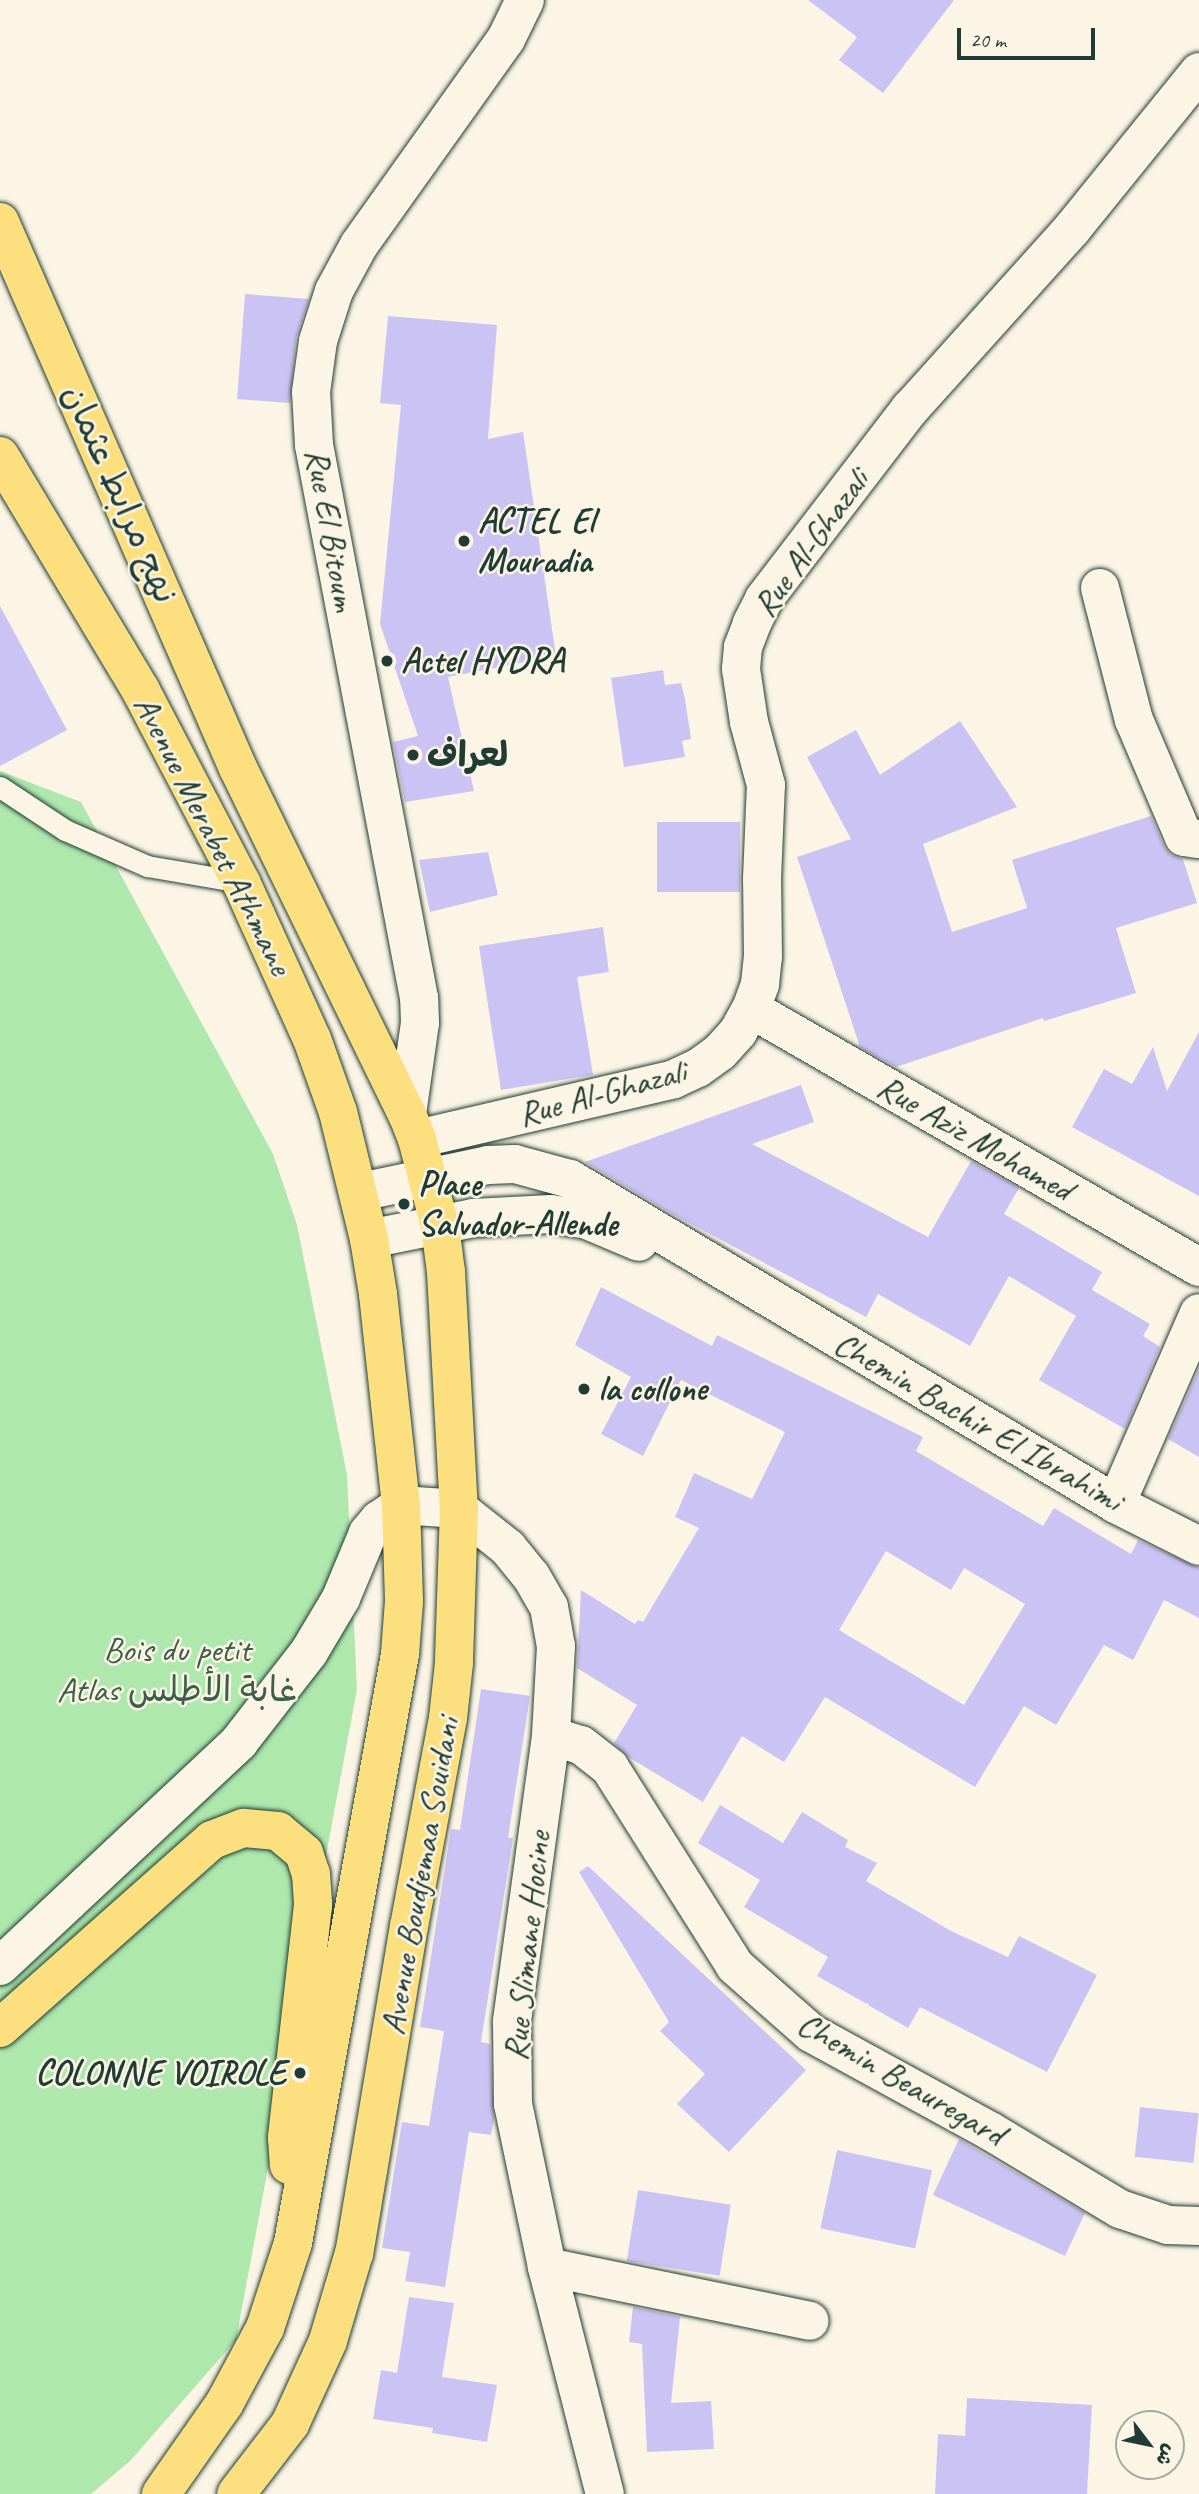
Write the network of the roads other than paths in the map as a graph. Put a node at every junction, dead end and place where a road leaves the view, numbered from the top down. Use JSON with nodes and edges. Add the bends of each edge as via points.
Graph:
{"nodes":[{"id":1,"x":525,"y":0,"type":"edge"},
{"id":2,"x":1199,"y":72,"type":"edge"},
{"id":3,"x":0,"y":222,"type":"edge"},
{"id":4,"x":13,"y":274,"type":"edge"},
{"id":5,"x":0,"y":456,"type":"edge"},
{"id":6,"x":1100,"y":588,"type":"dead end"},
{"id":7,"x":238,"y":768,"type":"joint"},
{"id":8,"x":0,"y":787,"type":"edge"},
{"id":9,"x":1199,"y":839,"type":"edge"},
{"id":10,"x":241,"y":881,"type":"junction"},
{"id":11,"x":751,"y":1009,"type":"junction"},
{"id":12,"x":412,"y":1126,"type":"junction"},
{"id":13,"x":427,"y":1177,"type":"junction"},
{"id":14,"x":360,"y":1192,"type":"junction"},
{"id":15,"x":440,"y":1226,"type":"junction"},
{"id":16,"x":369,"y":1239,"type":"junction"},
{"id":17,"x":1199,"y":1267,"type":"edge"},
{"id":18,"x":760,"y":1294,"type":"junction"},
{"id":19,"x":1199,"y":1312,"type":"edge"},
{"id":20,"x":1116,"y":1504,"type":"junction"},
{"id":21,"x":401,"y":1505,"type":"junction"},
{"id":22,"x":459,"y":1509,"type":"junction"},
{"id":23,"x":1199,"y":1546,"type":"edge"},
{"id":24,"x":551,"y":1736,"type":"junction"},
{"id":25,"x":0,"y":1966,"type":"edge"},
{"id":26,"x":0,"y":2028,"type":"edge"},
{"id":27,"x":297,"y":2218,"type":"junction"},
{"id":28,"x":1199,"y":2226,"type":"edge"},
{"id":29,"x":547,"y":2267,"type":"junction"},
{"id":30,"x":809,"y":2321,"type":"dead end"},
{"id":31,"x":161,"y":2494,"type":"edge"},
{"id":32,"x":236,"y":2494,"type":"edge"},
{"id":33,"x":605,"y":2494,"type":"edge"}],
"edges":[{"from":1,"to":12,"type":"street","name":"Rue El Bitoum","via":[[506,39],[359,245],[334,291],[322,328],[311,393],[314,445],[419,998]]},
{"from":2,"to":11,"type":"street","name":"Rue Al-Ghazali","via":[[1072,229],[910,409],[764,599],[752,623],[741,669],[765,785],[763,957]]},
{"from":3,"to":4,"type":"main road","name":"نهج مرابط عثمان"},
{"from":4,"to":7,"type":"main road","name":"نهج مرابط عثمان"},
{"from":5,"to":10,"type":"main road","name":"Avenue Merabet Athmane","via":[[141,691]]},
{"from":6,"to":9,"type":"street","via":[[1134,720],[1184,837]]},
{"from":7,"to":12,"type":"main road","name":"Avenue Merabet Athmane"},
{"from":8,"to":10,"type":"lane","via":[[65,830],[147,866]]},
{"from":10,"to":14,"type":"main road","name":"Avenue Merabet Athmane","via":[[312,1039]]},
{"from":11,"to":12,"type":"street","name":"Rue Al-Ghazali","via":[[720,1052],[674,1079]]},
{"from":11,"to":17,"type":"street","name":"Rue Aziz Mohamed"},
{"from":12,"to":13,"type":"main road","name":"Avenue Merabet Athmane"},
{"from":13,"to":14,"type":"street","name":"Chemin Bachir El Ibrahimi"},
{"from":13,"to":15,"type":"main road","name":"Avenue Merabet Athmane"},
{"from":13,"to":18,"type":"street","name":"Chemin Bachir El Ibrahimi","via":[[515,1164],[570,1179]]},
{"from":14,"to":16,"type":"main road","name":"Avenue Merabet Athmane"},
{"from":15,"to":16,"type":"street","name":"Chemin Bachir El Ibrahimi"},
{"from":15,"to":18,"type":"street","name":"Chemin Bachir El Ibrahimi","via":[[513,1214],[587,1220]]},
{"from":15,"to":22,"type":"main road","name":"Avenue Boudjemaa Souidani"},
{"from":16,"to":21,"type":"main road","name":"Avenue Boudjemaa Souidani"},
{"from":18,"to":20,"type":"street","name":"Chemin Bachir El Ibrahimi"},
{"from":19,"to":20,"type":"street"},
{"from":20,"to":23,"type":"street","name":"Chemin Bachir El Ibrahimi"},
{"from":21,"to":22,"type":"street"},
{"from":21,"to":25,"type":"street","via":[[368,1533],[341,1598],[309,1652],[239,1742]]},
{"from":21,"to":27,"type":"main road","name":"Avenue Boudjemaa Souidani","via":[[404,1601],[400,1654]]},
{"from":22,"to":24,"type":"street","name":"Rue Slimane Hocine","via":[[508,1548],[549,1608],[556,1646]]},
{"from":22,"to":32,"type":"main road","name":"Avenue Boudjemaa Souidani","via":[[448,1718],[354,2253],[328,2341],[290,2424]]},
{"from":24,"to":28,"type":"street","name":"Chemin Beauregard","via":[[582,1745],[610,1768],[735,1966],[811,2033],[1120,2209],[1167,2225]]},
{"from":24,"to":29,"type":"street","name":"Rue Slimane Hocine","via":[[512,2022],[513,2104]]},
{"from":26,"to":27,"type":"main road","via":[[212,1840],[244,1828],[278,1831],[304,1853],[313,1905],[287,2137]]},
{"from":27,"to":31,"type":"main road","name":"Avenue Boudjemaa Souidani","via":[[265,2328],[225,2404]]},
{"from":29,"to":30,"type":"street"},
{"from":29,"to":33,"type":"street","name":"Rue Slimane Hocine"}]}
